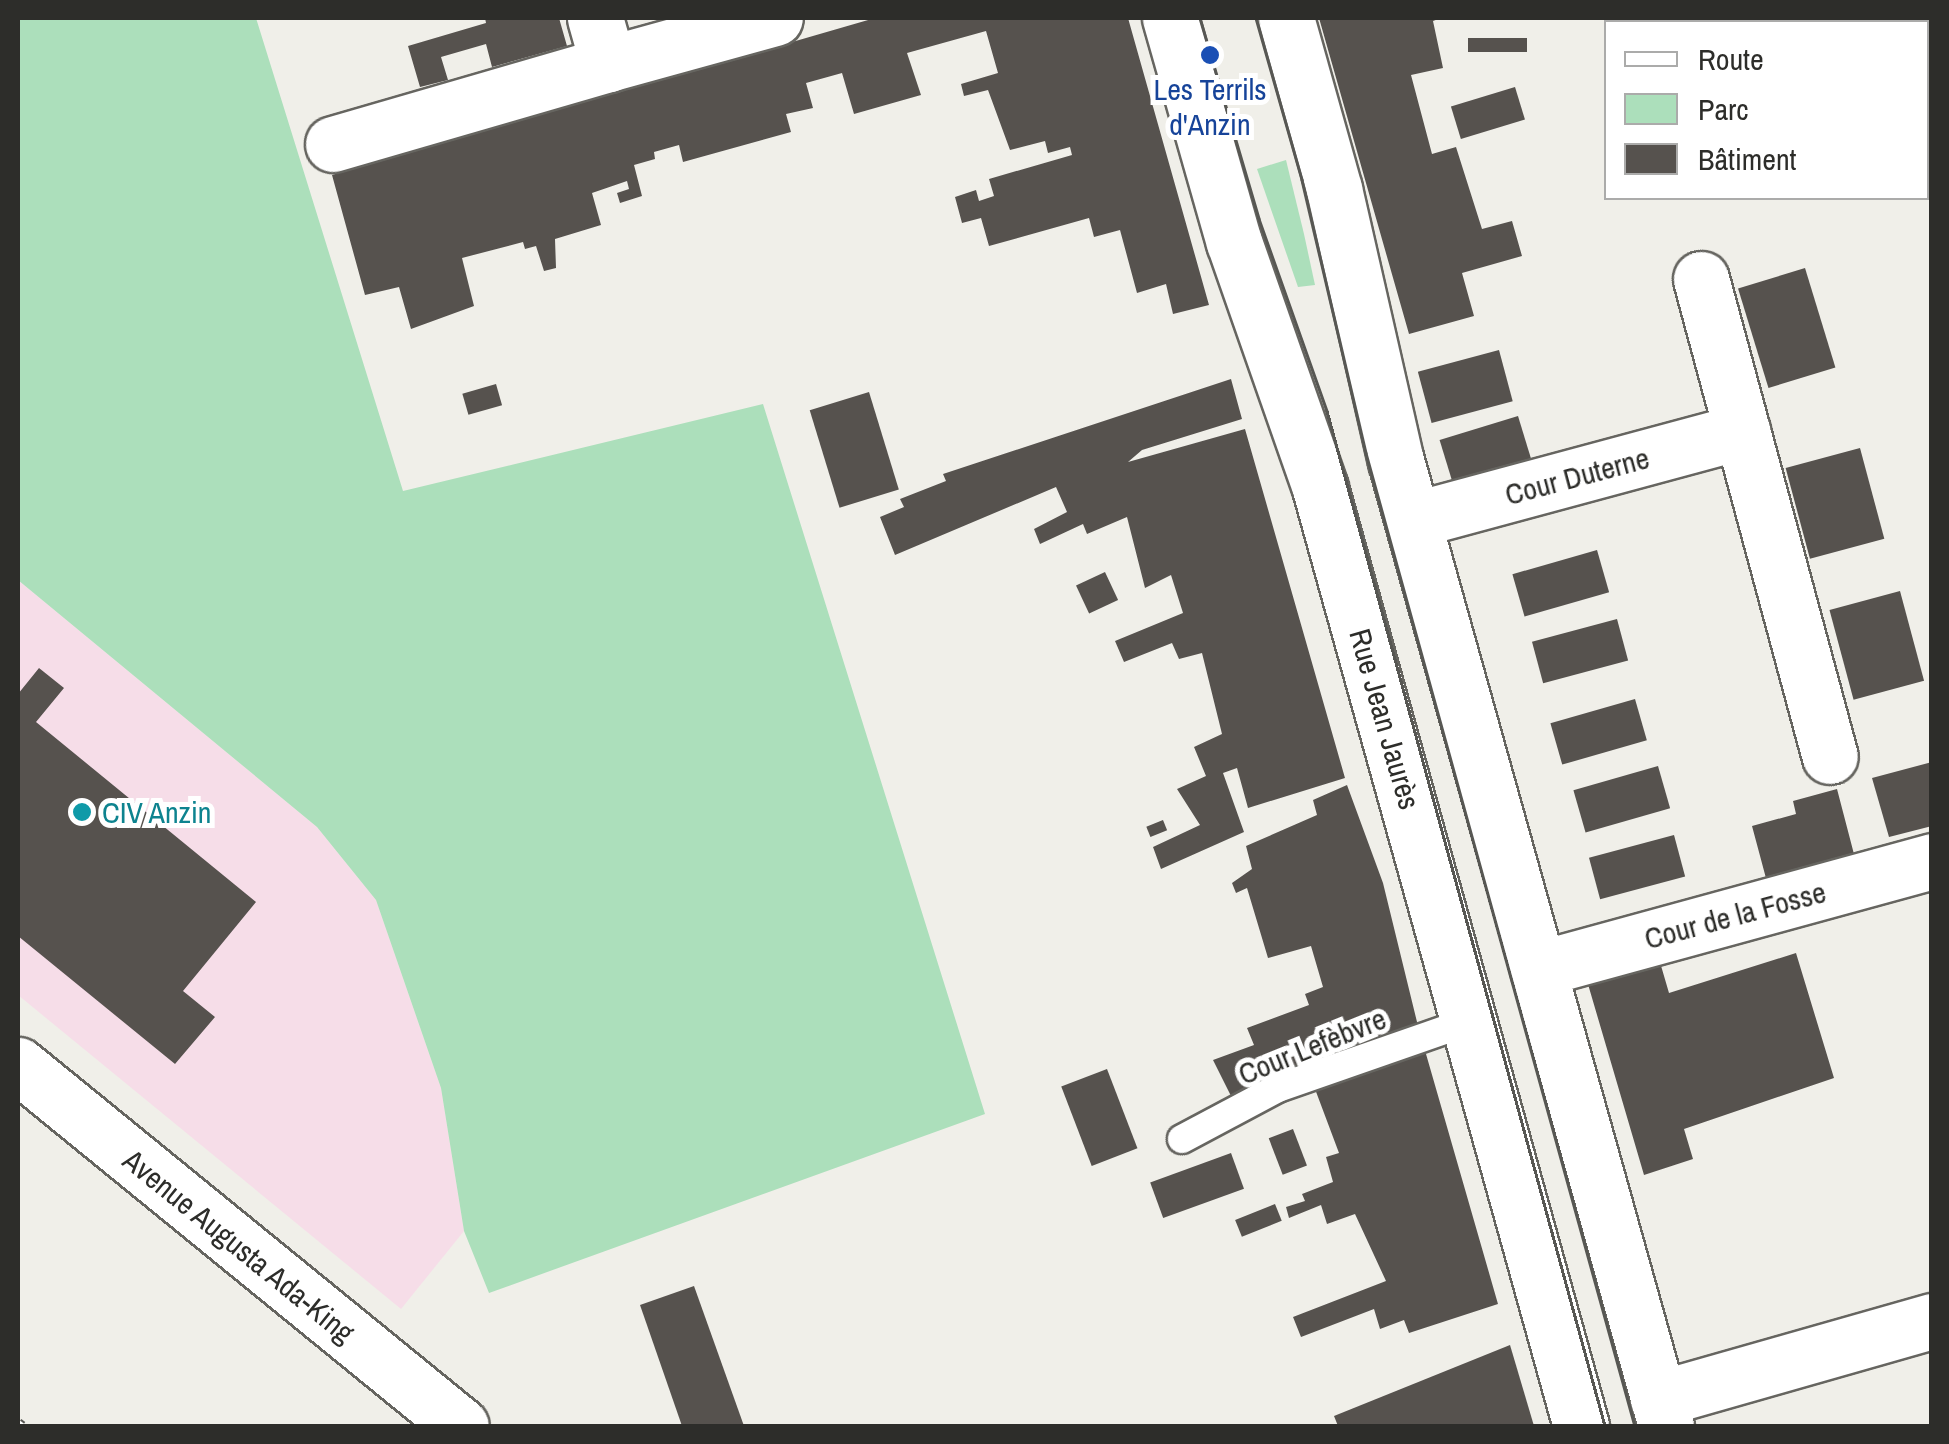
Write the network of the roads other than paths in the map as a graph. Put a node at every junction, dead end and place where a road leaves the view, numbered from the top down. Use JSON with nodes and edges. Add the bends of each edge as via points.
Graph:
{"nodes":[{"id":1,"x":775,"y":18,"type":"edge"},
{"id":2,"x":1170,"y":18,"type":"edge"},
{"id":3,"x":1286,"y":18,"type":"edge"},
{"id":4,"x":602,"y":41,"type":"edge"},
{"id":5,"x":333,"y":144,"type":"dead end"},
{"id":6,"x":1701,"y":279,"type":"dead end"},
{"id":7,"x":1742,"y":431,"type":"junction"},
{"id":8,"x":1413,"y":520,"type":"junction"},
{"id":9,"x":1830,"y":756,"type":"dead end"},
{"id":10,"x":1932,"y":860,"type":"edge"},
{"id":11,"x":1538,"y":969,"type":"junction"},
{"id":12,"x":1470,"y":1021,"type":"junction"},
{"id":13,"x":18,"y":1065,"type":"edge"},
{"id":14,"x":1182,"y":1139,"type":"dead end"},
{"id":15,"x":1932,"y":1320,"type":"edge"},
{"id":16,"x":1662,"y":1413,"type":"edge"},
{"id":17,"x":461,"y":1426,"type":"edge"},
{"id":18,"x":1581,"y":1426,"type":"edge"}],
"edges":[{"from":1,"to":4,"type":"main road"},
{"from":2,"to":12,"type":"main road","name":"Rue Jean Jaurès","via":[[1234,242],[1320,488]]},
{"from":3,"to":8,"type":"main road"},
{"from":4,"to":5,"type":"main road"},
{"from":6,"to":7,"type":"main road"},
{"from":7,"to":8,"type":"main road","name":"Cour Duterne"},
{"from":7,"to":9,"type":"main road"},
{"from":8,"to":11,"type":"main road"},
{"from":10,"to":11,"type":"main road","name":"Cour de la Fosse"},
{"from":11,"to":16,"type":"main road"},
{"from":12,"to":14,"type":"lane","name":"Cour Lefèbvre","via":[[1278,1088]]},
{"from":12,"to":18,"type":"main road","name":"Rue Jean Jaurès"},
{"from":13,"to":17,"type":"main road","name":"Avenue Augusta Ada-King"},
{"from":15,"to":16,"type":"main road"}]}
